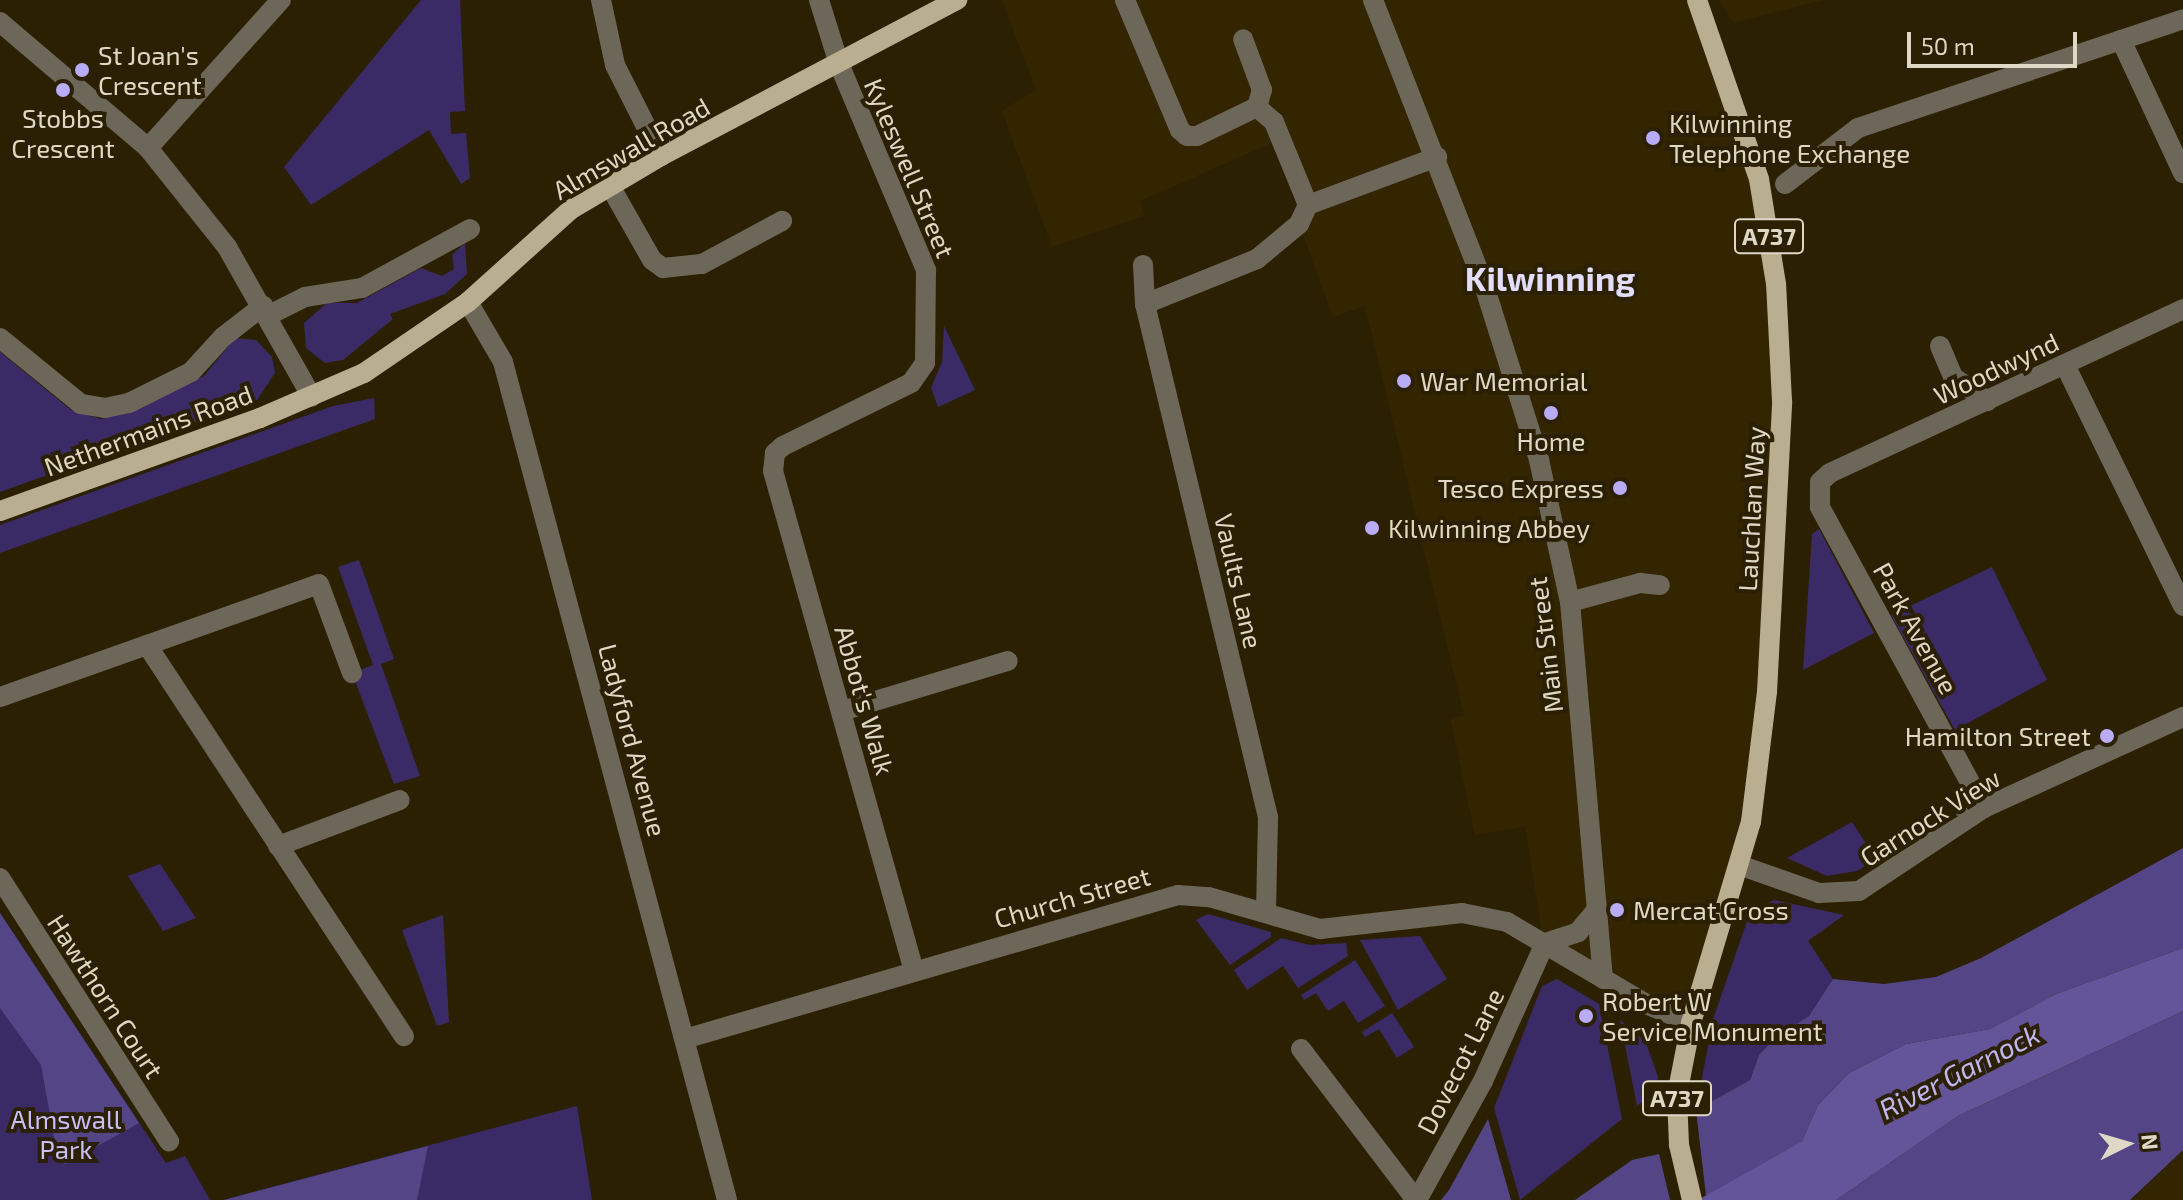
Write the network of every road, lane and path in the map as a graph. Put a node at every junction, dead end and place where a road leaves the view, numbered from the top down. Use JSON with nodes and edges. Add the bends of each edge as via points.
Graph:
{"nodes":[{"id":1,"x":281,"y":0,"type":"edge"},
{"id":2,"x":601,"y":0,"type":"edge"},
{"id":3,"x":819,"y":0,"type":"edge"},
{"id":4,"x":957,"y":0,"type":"edge"},
{"id":5,"x":1125,"y":0,"type":"edge"},
{"id":6,"x":1373,"y":0,"type":"edge"},
{"id":7,"x":1697,"y":0,"type":"edge"},
{"id":8,"x":2183,"y":19,"type":"edge"},
{"id":9,"x":0,"y":22,"type":"edge"},
{"id":10,"x":1243,"y":39,"type":"dead end"},
{"id":11,"x":2121,"y":40,"type":"junction"},
{"id":12,"x":839,"y":64,"type":"junction"},
{"id":13,"x":1257,"y":107,"type":"junction"},
{"id":14,"x":148,"y":148,"type":"junction"},
{"id":15,"x":661,"y":156,"type":"junction"},
{"id":16,"x":1437,"y":157,"type":"junction"},
{"id":17,"x":2183,"y":173,"type":"edge"},
{"id":18,"x":1785,"y":184,"type":"dead end"},
{"id":19,"x":610,"y":186,"type":"junction"},
{"id":20,"x":1308,"y":205,"type":"junction"},
{"id":21,"x":782,"y":221,"type":"dead end"},
{"id":22,"x":470,"y":229,"type":"dead end"},
{"id":23,"x":1143,"y":265,"type":"dead end"},
{"id":24,"x":468,"y":302,"type":"junction"},
{"id":25,"x":1145,"y":304,"type":"junction"},
{"id":26,"x":2183,"y":309,"type":"edge"},
{"id":27,"x":266,"y":310,"type":"junction"},
{"id":28,"x":0,"y":338,"type":"edge"},
{"id":29,"x":1940,"y":346,"type":"dead end"},
{"id":30,"x":2065,"y":365,"type":"junction"},
{"id":31,"x":312,"y":397,"type":"junction"},
{"id":32,"x":1987,"y":401,"type":"junction"},
{"id":33,"x":783,"y":446,"type":"joint"},
{"id":34,"x":1830,"y":473,"type":"joint"},
{"id":35,"x":0,"y":511,"type":"edge"},
{"id":36,"x":1660,"y":585,"type":"dead end"},
{"id":37,"x":1570,"y":602,"type":"junction"},
{"id":38,"x":2183,"y":606,"type":"edge"},
{"id":39,"x":147,"y":645,"type":"junction"},
{"id":40,"x":1008,"y":661,"type":"dead end"},
{"id":41,"x":352,"y":673,"type":"dead end"},
{"id":42,"x":0,"y":697,"type":"edge"},
{"id":43,"x":842,"y":711,"type":"junction"},
{"id":44,"x":2183,"y":717,"type":"edge"},
{"id":45,"x":400,"y":800,"type":"dead end"},
{"id":46,"x":1984,"y":808,"type":"junction"},
{"id":47,"x":278,"y":846,"type":"junction"},
{"id":48,"x":1742,"y":866,"type":"junction"},
{"id":49,"x":0,"y":878,"type":"edge"},
{"id":50,"x":1266,"y":911,"type":"junction"},
{"id":51,"x":1595,"y":912,"type":"junction"},
{"id":52,"x":1545,"y":943,"type":"junction"},
{"id":53,"x":914,"y":971,"type":"junction"},
{"id":54,"x":1603,"y":979,"type":"junction"},
{"id":55,"x":1691,"y":1023,"type":"junction"},
{"id":56,"x":404,"y":1036,"type":"dead end"},
{"id":57,"x":688,"y":1038,"type":"junction"},
{"id":58,"x":1301,"y":1049,"type":"dead end"},
{"id":59,"x":169,"y":1141,"type":"dead end"},
{"id":60,"x":727,"y":1200,"type":"edge"},
{"id":61,"x":1417,"y":1200,"type":"edge"},
{"id":62,"x":1692,"y":1200,"type":"edge"}],
"edges":[{"from":1,"to":14,"type":"street"},
{"from":2,"to":15,"type":"street","via":[[615,65]]},
{"from":3,"to":12,"type":"street","name":"Kyleswell Street"},
{"from":4,"to":12,"type":"main road","name":"Almswall Road"},
{"from":5,"to":13,"type":"street","via":[[1180,130],[1197,136]]},
{"from":6,"to":16,"type":"street","name":"Main Street"},
{"from":7,"to":48,"type":"main road","name":"Lauchlan Way","number":"A737","via":[[1759,179],[1779,317],[1781,483],[1775,583],[1763,735]]},
{"from":8,"to":11,"type":"street"},
{"from":9,"to":14,"type":"street"},
{"from":10,"to":13,"type":"street","via":[[1262,90]]},
{"from":11,"to":17,"type":"street"},
{"from":11,"to":18,"type":"street","via":[[1858,128]]},
{"from":12,"to":15,"type":"main road","name":"Almswall Road"},
{"from":12,"to":33,"type":"street","name":"Kyleswell Street","via":[[926,270],[925,363],[911,383]]},
{"from":13,"to":20,"type":"street","via":[[1274,122]]},
{"from":14,"to":27,"type":"street","via":[[227,247]]},
{"from":15,"to":19,"type":"main road","name":"Almswall Road"},
{"from":16,"to":20,"type":"street"},
{"from":16,"to":37,"type":"street","name":"Main Street","via":[[1514,369]]},
{"from":19,"to":21,"type":"street","via":[[652,260],[663,268],[702,264]]},
{"from":19,"to":24,"type":"main road","name":"Almswall Road","via":[[570,210]]},
{"from":20,"to":25,"type":"street","via":[[1299,224],[1257,259]]},
{"from":22,"to":27,"type":"street","via":[[362,288]]},
{"from":23,"to":25,"type":"street","name":"Vaults Lane"},
{"from":24,"to":31,"type":"main road","name":"Almswall Road","via":[[389,358]]},
{"from":24,"to":57,"type":"street","name":"Ladyford Avenue","via":[[503,362]]},
{"from":25,"to":50,"type":"street","name":"Vaults Lane","via":[[1268,817]]},
{"from":26,"to":30,"type":"street","name":"Woodwynd"},
{"from":27,"to":28,"type":"street","via":[[229,331],[191,372],[129,403],[105,408],[81,404]]},
{"from":27,"to":31,"type":"street"},
{"from":29,"to":32,"type":"street","via":[[1953,377]]},
{"from":30,"to":32,"type":"street","name":"Woodwynd"},
{"from":30,"to":38,"type":"street"},
{"from":31,"to":35,"type":"main road","name":"Nethermains Road"},
{"from":32,"to":34,"type":"street","name":"Woodwynd"},
{"from":33,"to":43,"type":"street","name":"Abbot's Walk","via":[[775,453],[773,471]]},
{"from":34,"to":46,"type":"street","name":"Park Avenue","via":[[1817,489],[1820,507]]},
{"from":36,"to":37,"type":"street","via":[[1640,583]]},
{"from":37,"to":51,"type":"street","name":"Main Street"},
{"from":39,"to":41,"type":"street","via":[[319,584]]},
{"from":39,"to":42,"type":"street"},
{"from":39,"to":47,"type":"street"},
{"from":40,"to":43,"type":"street"},
{"from":43,"to":53,"type":"street","name":"Abbot's Walk"},
{"from":44,"to":46,"type":"street","name":"Garnock View"},
{"from":45,"to":47,"type":"street"},
{"from":46,"to":48,"type":"street","name":"Garnock View","via":[[1859,891],[1819,893]]},
{"from":47,"to":56,"type":"street"},
{"from":48,"to":55,"type":"main road","name":"Lauchlan Way","number":"A737"},
{"from":49,"to":59,"type":"street","name":"Hawthorn Court"},
{"from":50,"to":52,"type":"street","name":"Church Street","via":[[1320,929],[1462,913],[1507,922]]},
{"from":50,"to":53,"type":"street","name":"Church Street","via":[[1209,897],[1165,897]]},
{"from":51,"to":52,"type":"street","via":[[1578,932]]},
{"from":51,"to":54,"type":"street","name":"Main Street"},
{"from":52,"to":54,"type":"street","name":"Church Street"},
{"from":52,"to":61,"type":"street","name":"Dovecot Lane","via":[[1483,1081]]},
{"from":53,"to":57,"type":"street","name":"Church Street"},
{"from":54,"to":55,"type":"street","name":"Church Street"},
{"from":55,"to":62,"type":"main road","number":"A737","via":[[1677,1095],[1684,1174]]},
{"from":57,"to":60,"type":"street","name":"Ladyford Avenue"},
{"from":58,"to":61,"type":"street"}]}
